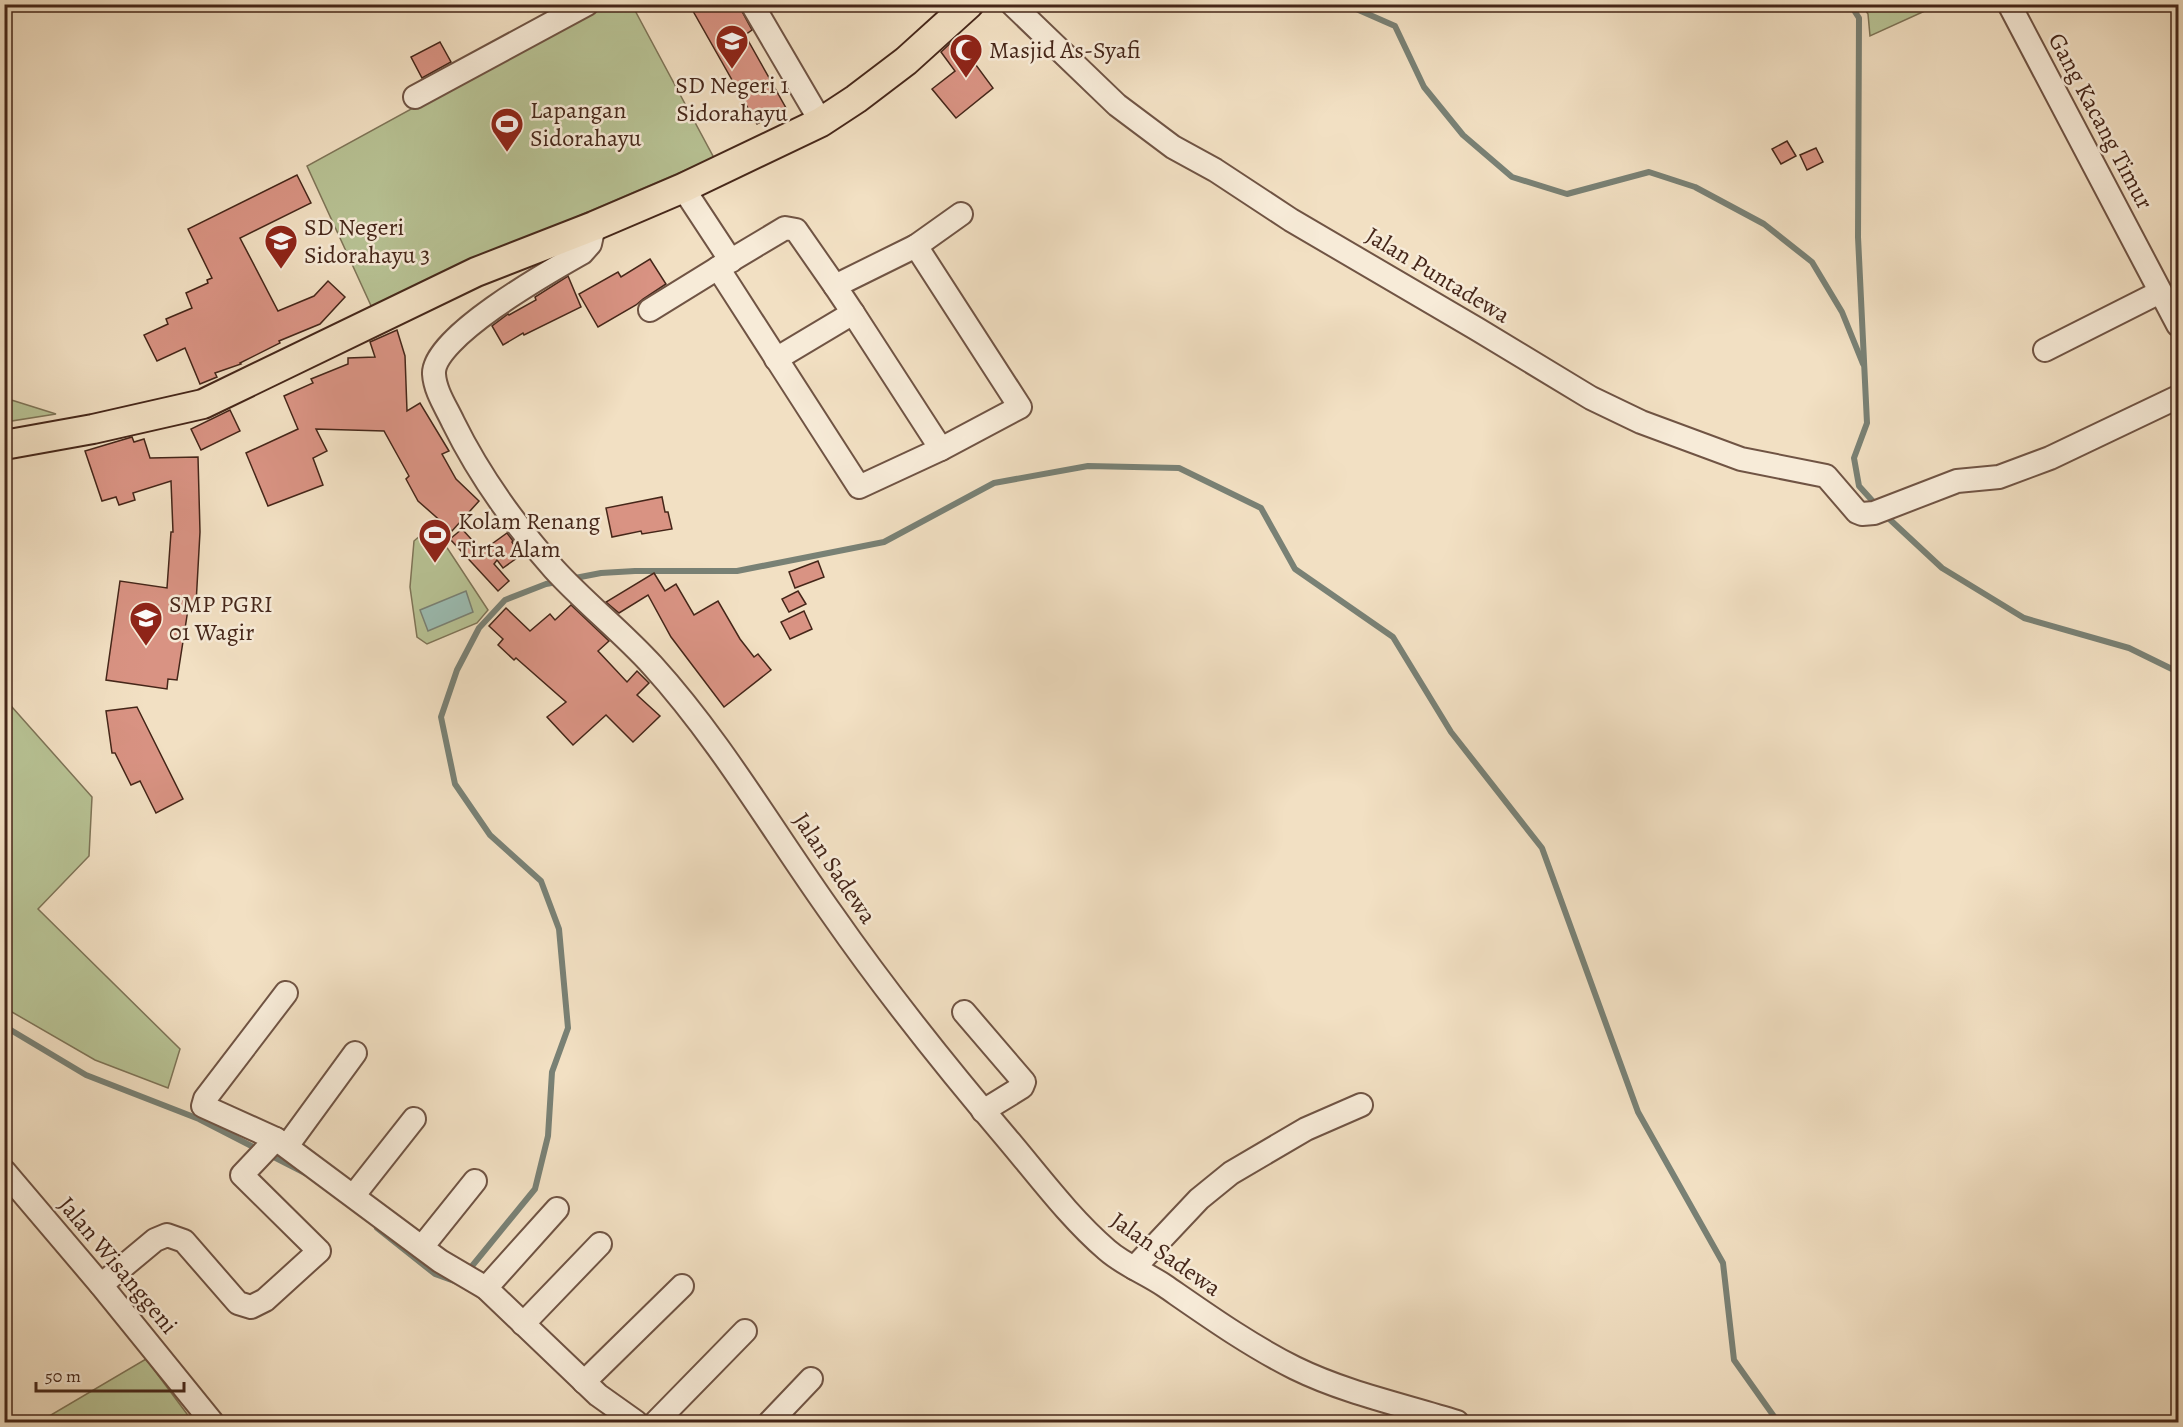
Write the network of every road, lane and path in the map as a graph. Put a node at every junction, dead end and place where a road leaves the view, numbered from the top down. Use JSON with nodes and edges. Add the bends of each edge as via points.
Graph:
{"nodes":[{"id":1,"x":587,"y":4,"type":"edge"},
{"id":2,"x":752,"y":4,"type":"edge"},
{"id":3,"x":969,"y":4,"type":"edge"},
{"id":4,"x":1012,"y":4,"type":"edge"},
{"id":5,"x":2009,"y":4,"type":"edge"},
{"id":6,"x":415,"y":97,"type":"dead end"},
{"id":7,"x":821,"y":122,"type":"junction"},
{"id":8,"x":683,"y":188,"type":"junction"},
{"id":9,"x":961,"y":214,"type":"dead end"},
{"id":10,"x":594,"y":226,"type":"junction"},
{"id":11,"x":916,"y":246,"type":"junction"},
{"id":12,"x":725,"y":264,"type":"junction"},
{"id":13,"x":835,"y":286,"type":"junction"},
{"id":14,"x":2160,"y":292,"type":"junction"},
{"id":15,"x":650,"y":310,"type":"dead end"},
{"id":16,"x":853,"y":313,"type":"junction"},
{"id":17,"x":2178,"y":325,"type":"edge"},
{"id":18,"x":2045,"y":350,"type":"dead end"},
{"id":19,"x":776,"y":358,"type":"junction"},
{"id":20,"x":2178,"y":397,"type":"edge"},
{"id":21,"x":4,"y":445,"type":"edge"},
{"id":22,"x":941,"y":449,"type":"junction"},
{"id":23,"x":286,"y":993,"type":"dead end"},
{"id":24,"x":964,"y":1012,"type":"dead end"},
{"id":25,"x":355,"y":1053,"type":"dead end"},
{"id":26,"x":1361,"y":1105,"type":"dead end"},
{"id":27,"x":983,"y":1111,"type":"junction"},
{"id":28,"x":414,"y":1119,"type":"dead end"},
{"id":29,"x":278,"y":1144,"type":"junction"},
{"id":30,"x":4,"y":1171,"type":"edge"},
{"id":31,"x":475,"y":1181,"type":"dead end"},
{"id":32,"x":354,"y":1195,"type":"junction"},
{"id":33,"x":557,"y":1209,"type":"dead end"},
{"id":34,"x":600,"y":1244,"type":"dead end"},
{"id":35,"x":431,"y":1254,"type":"junction"},
{"id":36,"x":1134,"y":1268,"type":"junction"},
{"id":37,"x":101,"y":1285,"type":"junction"},
{"id":38,"x":481,"y":1285,"type":"junction"},
{"id":39,"x":682,"y":1286,"type":"dead end"},
{"id":40,"x":523,"y":1324,"type":"junction"},
{"id":41,"x":745,"y":1330,"type":"dead end"},
{"id":42,"x":811,"y":1379,"type":"dead end"},
{"id":43,"x":584,"y":1382,"type":"junction"},
{"id":44,"x":212,"y":1422,"type":"edge"},
{"id":45,"x":636,"y":1422,"type":"edge"},
{"id":46,"x":656,"y":1422,"type":"edge"},
{"id":47,"x":770,"y":1422,"type":"edge"},
{"id":48,"x":1456,"y":1422,"type":"edge"}],
"edges":[{"from":1,"to":6,"type":"street"},
{"from":2,"to":7,"type":"street"},
{"from":3,"to":7,"type":"main road","via":[[906,61]]},
{"from":4,"to":20,"type":"street","name":"Jalan Puntadewa","via":[[1117,105],[1173,147],[1291,220],[1591,398],[1641,422],[1741,459],[1826,476],[1862,514],[1884,510],[1957,481],[1999,477],[2050,458]]},
{"from":5,"to":14,"type":"street","name":"Gang Kacang Timur"},
{"from":7,"to":8,"type":"main road"},
{"from":8,"to":10,"type":"main road"},
{"from":8,"to":12,"type":"street"},
{"from":9,"to":11,"type":"street"},
{"from":10,"to":21,"type":"main road","via":[[476,272],[203,404]]},
{"from":10,"to":27,"type":"street","name":"Jalan Sadewa","via":[[590,244],[582,253],[492,309],[445,350],[434,373],[439,392],[487,483],[554,569],[651,664],[697,717],[831,912],[934,1052]]},
{"from":11,"to":13,"type":"street"},
{"from":11,"to":22,"type":"street","via":[[1020,407]]},
{"from":12,"to":13,"type":"street","via":[[785,228],[796,230]]},
{"from":12,"to":15,"type":"street"},
{"from":12,"to":19,"type":"street"},
{"from":13,"to":16,"type":"street"},
{"from":14,"to":17,"type":"street","name":"Gang Kacang Timur"},
{"from":14,"to":18,"type":"street"},
{"from":16,"to":19,"type":"street"},
{"from":16,"to":22,"type":"street"},
{"from":19,"to":22,"type":"street","via":[[859,487]]},
{"from":23,"to":29,"type":"street","via":[[203,1106]]},
{"from":24,"to":27,"type":"street","via":[[1024,1082]]},
{"from":25,"to":29,"type":"street"},
{"from":26,"to":36,"type":"street","via":[[1306,1129],[1231,1173],[1199,1199]]},
{"from":27,"to":36,"type":"street","name":"Jalan Sadewa","via":[[1080,1224],[1109,1252]]},
{"from":28,"to":32,"type":"street"},
{"from":29,"to":32,"type":"street"},
{"from":29,"to":37,"type":"street","via":[[242,1175],[319,1251],[265,1300],[251,1307],[238,1303],[184,1241],[167,1235],[155,1240]]},
{"from":30,"to":37,"type":"street","name":"Jalan Wisanggeni"},
{"from":31,"to":35,"type":"street"},
{"from":32,"to":35,"type":"street"},
{"from":33,"to":38,"type":"street"},
{"from":34,"to":40,"type":"street"},
{"from":35,"to":38,"type":"street"},
{"from":36,"to":48,"type":"street","name":"Jalan Sadewa","via":[[1250,1343],[1298,1369]]},
{"from":37,"to":44,"type":"street","name":"Jalan Wisanggeni"},
{"from":38,"to":40,"type":"street"},
{"from":39,"to":43,"type":"street"},
{"from":40,"to":43,"type":"street"},
{"from":41,"to":46,"type":"street"},
{"from":42,"to":47,"type":"street"},
{"from":43,"to":45,"type":"street"}]}
